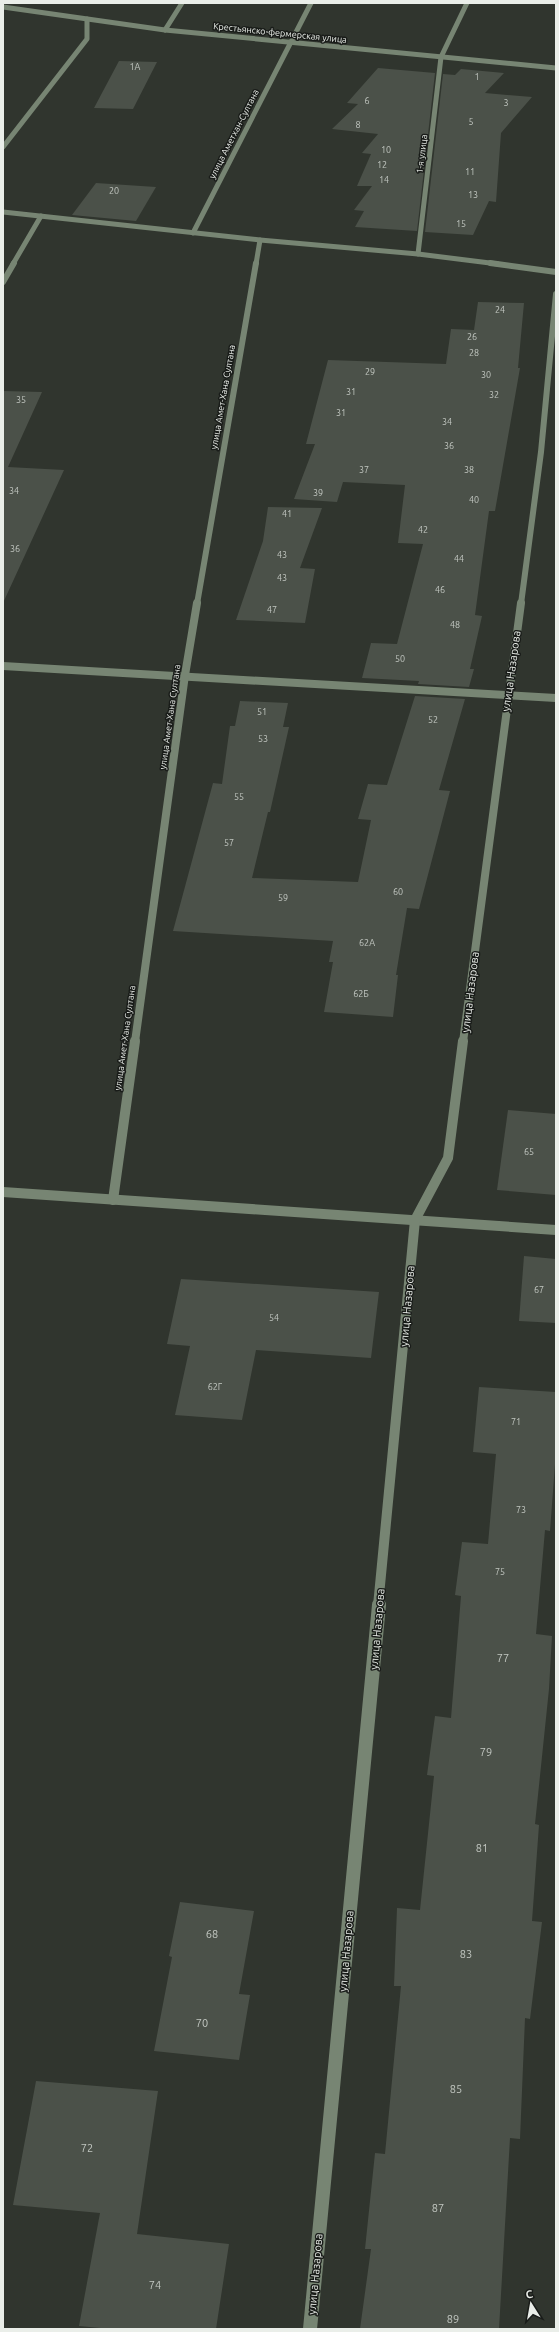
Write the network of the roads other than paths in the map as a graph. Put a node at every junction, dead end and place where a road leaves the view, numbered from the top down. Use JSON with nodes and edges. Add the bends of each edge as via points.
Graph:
{"nodes":[{"id":1,"x":182,"y":3,"type":"edge"},
{"id":2,"x":311,"y":3,"type":"edge"},
{"id":3,"x":467,"y":3,"type":"edge"},
{"id":4,"x":3,"y":7,"type":"edge"},
{"id":5,"x":87,"y":19,"type":"junction"},
{"id":6,"x":165,"y":30,"type":"junction"},
{"id":7,"x":290,"y":42,"type":"junction"},
{"id":8,"x":441,"y":57,"type":"junction"},
{"id":9,"x":556,"y":68,"type":"edge"},
{"id":10,"x":3,"y":147,"type":"edge"},
{"id":11,"x":3,"y":212,"type":"edge"},
{"id":12,"x":41,"y":216,"type":"junction"},
{"id":13,"x":193,"y":233,"type":"junction"},
{"id":14,"x":260,"y":240,"type":"junction"},
{"id":15,"x":418,"y":254,"type":"junction"},
{"id":16,"x":556,"y":272,"type":"edge"},
{"id":17,"x":3,"y":282,"type":"edge"},
{"id":18,"x":556,"y":294,"type":"edge"},
{"id":19,"x":3,"y":666,"type":"edge"},
{"id":20,"x":185,"y":675,"type":"junction"},
{"id":21,"x":508,"y":695,"type":"junction"},
{"id":22,"x":556,"y":698,"type":"edge"},
{"id":23,"x":3,"y":1192,"type":"edge"},
{"id":24,"x":113,"y":1200,"type":"junction"},
{"id":25,"x":416,"y":1220,"type":"junction"},
{"id":26,"x":556,"y":1230,"type":"edge"},
{"id":27,"x":310,"y":2329,"type":"edge"}],
"edges":[{"from":1,"to":6,"type":"street"},
{"from":2,"to":7,"type":"street","name":"улица Аметхан-Султана"},
{"from":3,"to":8,"type":"street","name":"1-я улица"},
{"from":4,"to":5,"type":"street","name":"Крестьянско-фермерская улица"},
{"from":5,"to":6,"type":"street","name":"Крестьянско-фермерская улица"},
{"from":5,"to":10,"type":"street","via":[[86,39]]},
{"from":6,"to":7,"type":"street","name":"Крестьянско-фермерская улица"},
{"from":7,"to":8,"type":"street","name":"Крестьянско-фермерская улица"},
{"from":7,"to":13,"type":"street","name":"улица Аметхан-Султана"},
{"from":8,"to":9,"type":"street","name":"Крестьянско-фермерская улица"},
{"from":8,"to":15,"type":"street","name":"1-я улица"},
{"from":11,"to":12,"type":"street"},
{"from":12,"to":13,"type":"street"},
{"from":12,"to":17,"type":"street"},
{"from":13,"to":14,"type":"street"},
{"from":14,"to":15,"type":"street"},
{"from":14,"to":20,"type":"street","name":"улица Амет-Хана Султана"},
{"from":15,"to":16,"type":"street"},
{"from":18,"to":21,"type":"street","name":"улица Назарова","via":[[541,452]]},
{"from":19,"to":20,"type":"street"},
{"from":20,"to":21,"type":"street"},
{"from":20,"to":24,"type":"street","name":"улица Амет-Хана Султана"},
{"from":21,"to":22,"type":"street"},
{"from":21,"to":25,"type":"street","name":"улица Назарова","via":[[448,1158]]},
{"from":23,"to":24,"type":"street"},
{"from":24,"to":25,"type":"street"},
{"from":25,"to":26,"type":"street"},
{"from":25,"to":27,"type":"street","name":"улица Назарова"}]}
